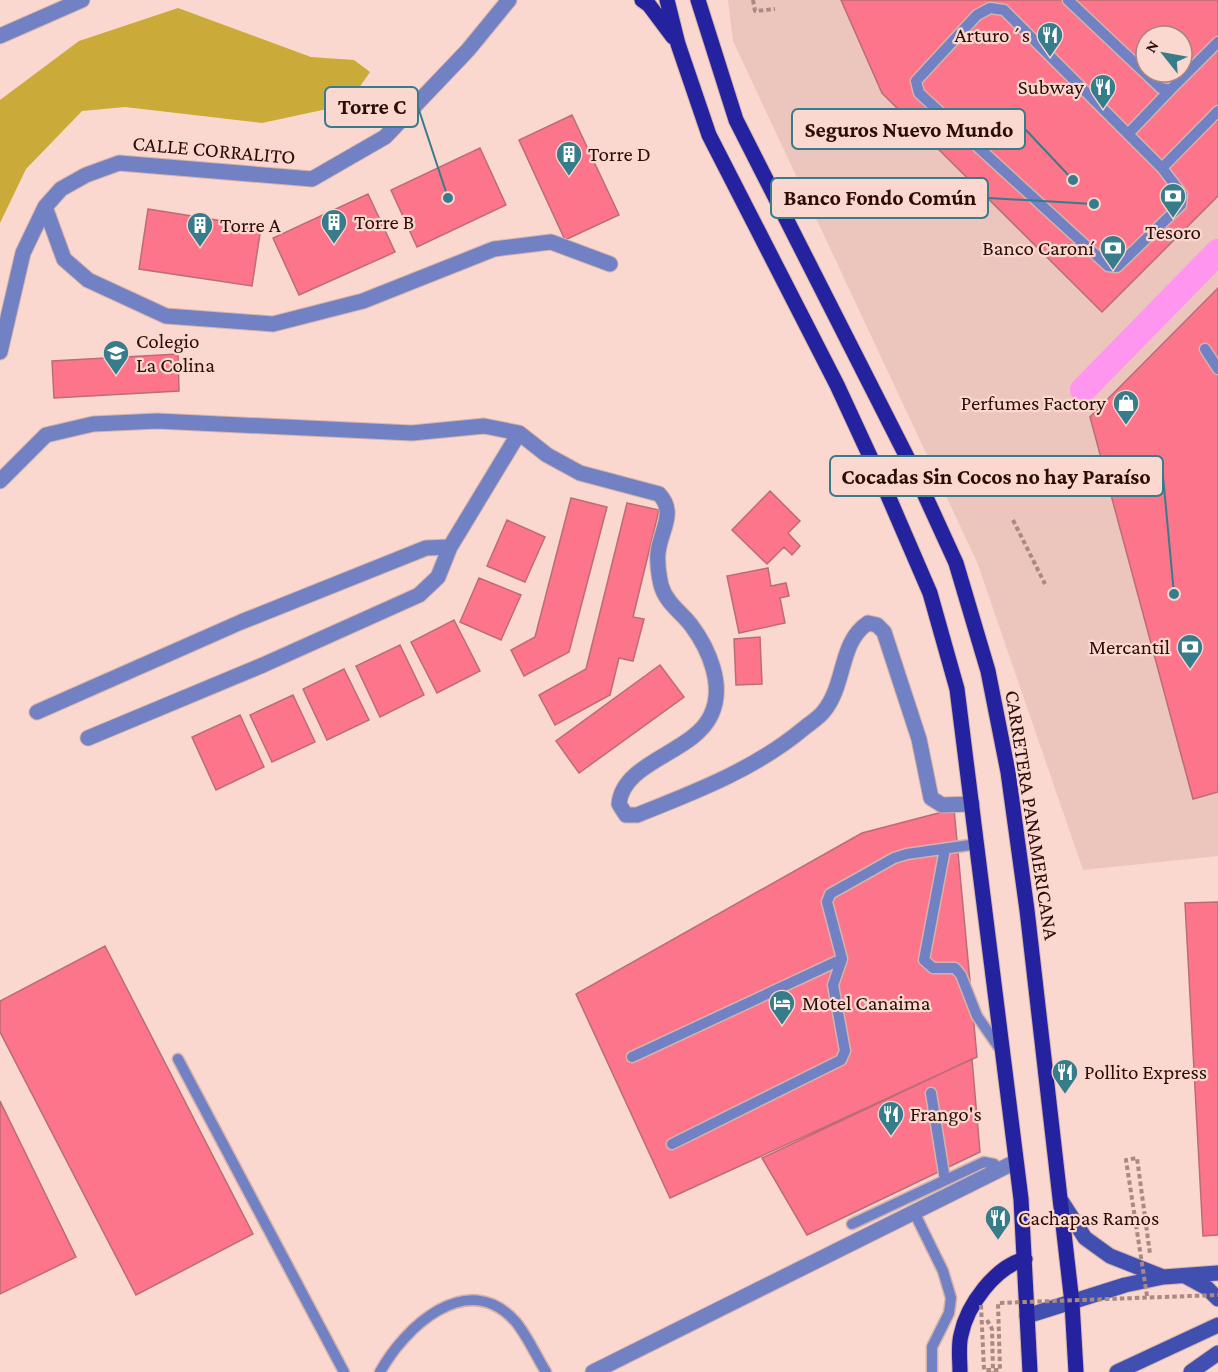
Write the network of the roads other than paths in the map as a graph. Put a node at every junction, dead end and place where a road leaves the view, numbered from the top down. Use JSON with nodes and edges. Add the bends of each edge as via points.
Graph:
{"nodes":[{"id":1,"x":82,"y":0,"type":"edge"},
{"id":2,"x":509,"y":0,"type":"edge"},
{"id":3,"x":642,"y":0,"type":"edge"},
{"id":4,"x":667,"y":0,"type":"edge"},
{"id":5,"x":696,"y":0,"type":"edge"},
{"id":6,"x":999,"y":0,"type":"edge"},
{"id":7,"x":1068,"y":0,"type":"edge"},
{"id":8,"x":990,"y":8,"type":"junction"},
{"id":9,"x":0,"y":36,"type":"edge"},
{"id":10,"x":1218,"y":42,"type":"edge"},
{"id":11,"x":678,"y":44,"type":"junction"},
{"id":12,"x":1170,"y":90,"type":"junction"},
{"id":13,"x":1218,"y":111,"type":"edge"},
{"id":14,"x":1128,"y":134,"type":"junction"},
{"id":15,"x":1162,"y":168,"type":"junction"},
{"id":16,"x":45,"y":207,"type":"junction"},
{"id":17,"x":610,"y":264,"type":"dead end"},
{"id":18,"x":1204,"y":350,"type":"dead end"},
{"id":19,"x":0,"y":352,"type":"edge"},
{"id":20,"x":1218,"y":369,"type":"edge"},
{"id":21,"x":519,"y":433,"type":"junction"},
{"id":22,"x":0,"y":481,"type":"edge"},
{"id":23,"x":450,"y":547,"type":"junction"},
{"id":24,"x":37,"y":712,"type":"dead end"},
{"id":25,"x":88,"y":738,"type":"dead end"},
{"id":26,"x":972,"y":804,"type":"junction"},
{"id":27,"x":977,"y":844,"type":"junction"},
{"id":28,"x":945,"y":849,"type":"junction"},
{"id":29,"x":842,"y":959,"type":"junction"},
{"id":30,"x":1003,"y":1052,"type":"junction"},
{"id":31,"x":632,"y":1057,"type":"dead end"},
{"id":32,"x":178,"y":1059,"type":"dead end"},
{"id":33,"x":932,"y":1093,"type":"dead end"},
{"id":34,"x":672,"y":1144,"type":"dead end"},
{"id":35,"x":1015,"y":1162,"type":"junction"},
{"id":36,"x":999,"y":1170,"type":"junction"},
{"id":37,"x":945,"y":1180,"type":"junction"},
{"id":38,"x":1062,"y":1202,"type":"junction"},
{"id":39,"x":914,"y":1212,"type":"junction"},
{"id":40,"x":852,"y":1224,"type":"dead end"},
{"id":41,"x":1024,"y":1259,"type":"junction"},
{"id":42,"x":1218,"y":1273,"type":"edge"},
{"id":43,"x":1185,"y":1276,"type":"junction"},
{"id":44,"x":1163,"y":1277,"type":"junction"},
{"id":45,"x":1218,"y":1297,"type":"edge"},
{"id":46,"x":1072,"y":1303,"type":"junction"},
{"id":47,"x":1027,"y":1316,"type":"junction"},
{"id":48,"x":1218,"y":1325,"type":"edge"},
{"id":49,"x":1218,"y":1353,"type":"edge"},
{"id":50,"x":344,"y":1372,"type":"edge"},
{"id":51,"x":380,"y":1372,"type":"edge"},
{"id":52,"x":546,"y":1372,"type":"edge"},
{"id":53,"x":593,"y":1372,"type":"edge"},
{"id":54,"x":932,"y":1372,"type":"edge"},
{"id":55,"x":960,"y":1372,"type":"edge"},
{"id":56,"x":1030,"y":1372,"type":"edge"},
{"id":57,"x":1076,"y":1372,"type":"edge"},
{"id":58,"x":1117,"y":1372,"type":"edge"},
{"id":59,"x":1191,"y":1372,"type":"edge"}],
"edges":[{"from":1,"to":9,"type":"street"},
{"from":2,"to":16,"type":"street","name":"CALLE CORRALITO","via":[[468,50],[385,137],[312,180],[119,163],[62,189]]},
{"from":3,"to":11,"type":"main road"},
{"from":4,"to":11,"type":"main road"},
{"from":5,"to":38,"type":"main road","name":"CARRETERA PANAMERICANA","via":[[736,120],[913,469],[956,563],[988,671],[1008,772]]},
{"from":6,"to":8,"type":"lane"},
{"from":7,"to":12,"type":"lane","via":[[1161,88]]},
{"from":8,"to":14,"type":"lane","via":[[1005,10]]},
{"from":8,"to":15,"type":"lane","via":[[977,15],[916,81],[919,93],[1108,266],[1117,267],[1181,205],[1182,194]]},
{"from":10,"to":12,"type":"lane"},
{"from":11,"to":26,"type":"main road","via":[[709,135],[837,385],[930,593],[957,689]]},
{"from":12,"to":14,"type":"lane"},
{"from":13,"to":15,"type":"lane"},
{"from":14,"to":15,"type":"lane"},
{"from":16,"to":17,"type":"street","via":[[64,259],[88,280],[166,316],[273,324],[363,301],[494,249],[551,242]]},
{"from":16,"to":19,"type":"street","name":"CALLE CORRALITO","via":[[23,253]]},
{"from":18,"to":20,"type":"lane"},
{"from":21,"to":22,"type":"street","via":[[484,426],[412,433],[157,422],[93,424],[46,435]]},
{"from":21,"to":23,"type":"street"},
{"from":21,"to":26,"type":"street","via":[[547,455],[580,473],[659,494],[667,502],[669,511],[658,553],[661,586],[675,610],[690,624],[714,669],[716,697],[708,721],[703,729],[629,780],[620,792],[619,804],[626,815],[637,815],[706,788],[787,742],[824,711],[837,688],[856,631],[868,623],[884,632],[919,739],[931,798],[942,805]]},
{"from":23,"to":24,"type":"street","via":[[426,548],[241,622]]},
{"from":23,"to":25,"type":"street","via":[[438,577],[419,595]]},
{"from":26,"to":27,"type":"main road"},
{"from":27,"to":28,"type":"lane"},
{"from":27,"to":30,"type":"main road"},
{"from":28,"to":29,"type":"lane","via":[[894,858],[830,894],[827,902]]},
{"from":28,"to":30,"type":"lane","via":[[924,960],[933,968],[955,968],[977,1016]]},
{"from":29,"to":31,"type":"lane"},
{"from":29,"to":34,"type":"lane","via":[[833,985],[844,1051],[841,1060]]},
{"from":30,"to":35,"type":"main road"},
{"from":32,"to":50,"type":"lane"},
{"from":33,"to":37,"type":"lane"},
{"from":35,"to":36,"type":"street"},
{"from":35,"to":41,"type":"main road"},
{"from":36,"to":37,"type":"lane","via":[[984,1162]]},
{"from":36,"to":39,"type":"street"},
{"from":37,"to":40,"type":"lane"},
{"from":38,"to":44,"type":"street","via":[[1085,1238],[1110,1256]]},
{"from":38,"to":46,"type":"main road","name":"CARRETERA PANAMERICANA"},
{"from":39,"to":53,"type":"street"},
{"from":39,"to":54,"type":"lane","via":[[944,1271],[951,1298],[949,1313],[932,1347]]},
{"from":41,"to":47,"type":"main road"},
{"from":41,"to":55,"type":"main road","via":[[992,1280],[966,1317],[960,1337]]},
{"from":42,"to":43,"type":"street"},
{"from":43,"to":44,"type":"street"},
{"from":43,"to":45,"type":"street"},
{"from":44,"to":46,"type":"street"},
{"from":46,"to":47,"type":"street"},
{"from":46,"to":57,"type":"main road","name":"CARRETERA PANAMERICANA"},
{"from":47,"to":56,"type":"main road"},
{"from":48,"to":58,"type":"street"},
{"from":49,"to":59,"type":"street"},
{"from":51,"to":52,"type":"lane","via":[[406,1334],[440,1308],[466,1300],[491,1305],[515,1322]]}]}
